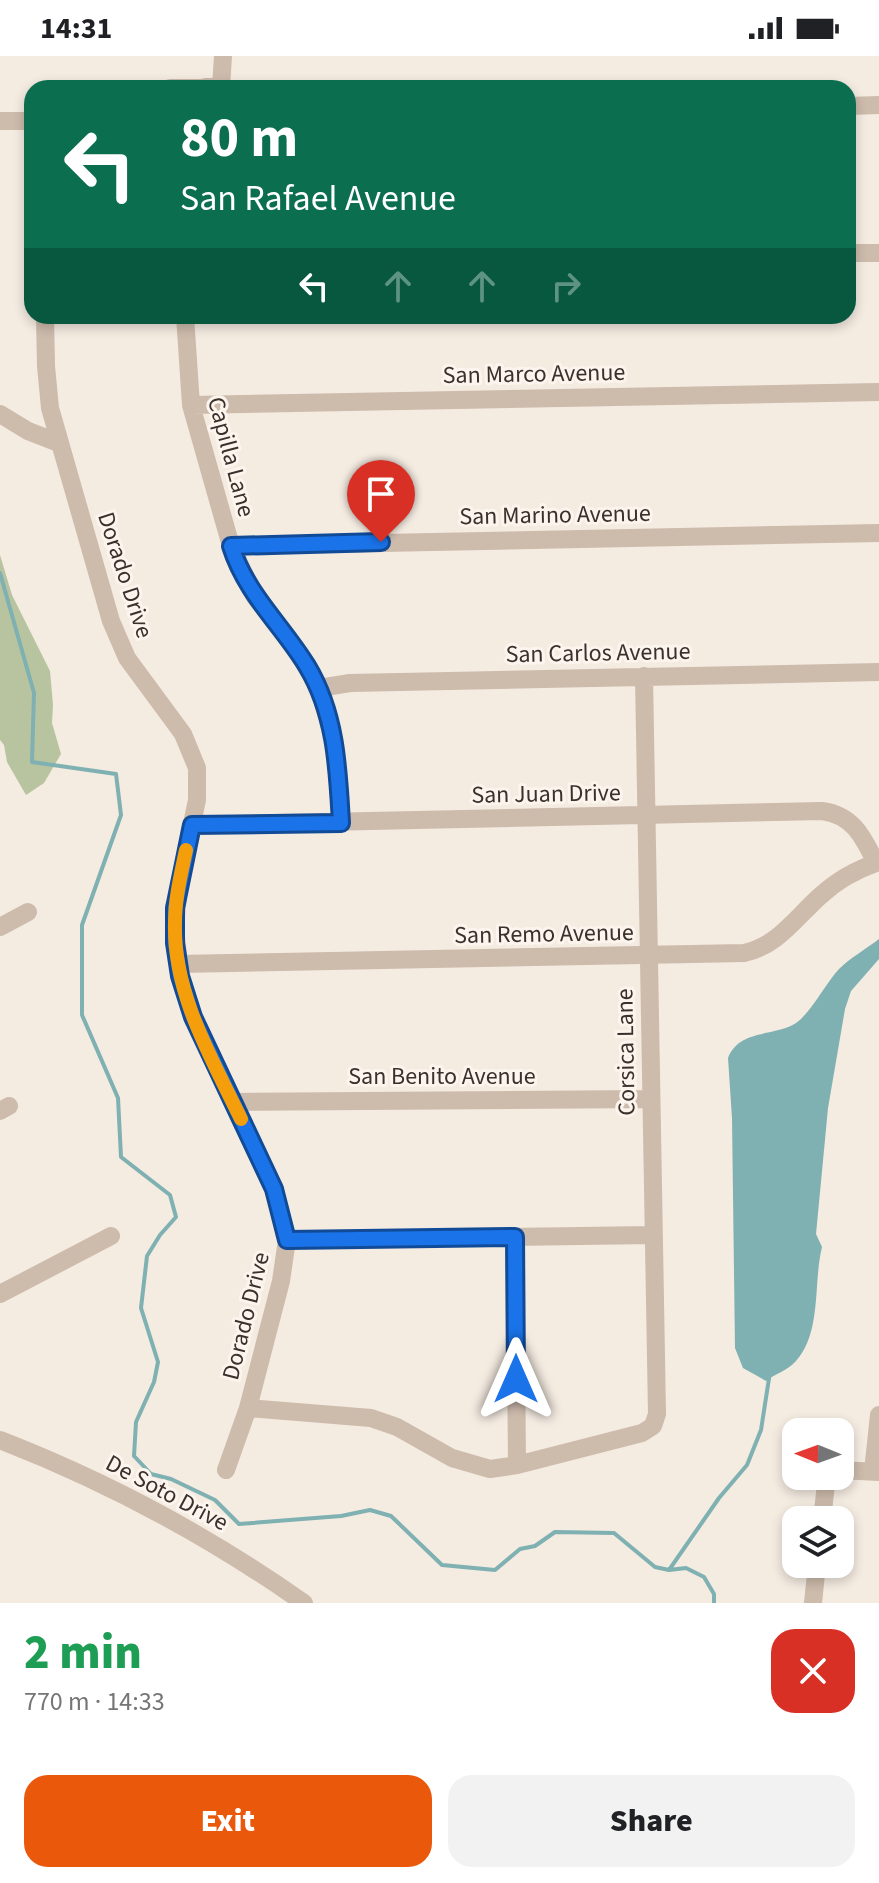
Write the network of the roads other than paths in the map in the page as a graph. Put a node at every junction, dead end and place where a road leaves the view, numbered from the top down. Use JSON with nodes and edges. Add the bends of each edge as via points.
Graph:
{"nodes":[{"id":1,"x":223,"y":56,"type":"edge"},
{"id":2,"x":221,"y":80,"type":"edge"},
{"id":3,"x":879,"y":105,"type":"edge"},
{"id":4,"x":856,"y":106,"type":"edge"},
{"id":5,"x":0,"y":121,"type":"edge"},
{"id":6,"x":24,"y":121,"type":"edge"},
{"id":7,"x":856,"y":253,"type":"edge"},
{"id":8,"x":879,"y":253,"type":"edge"},
{"id":9,"x":45,"y":324,"type":"edge"},
{"id":10,"x":186,"y":324,"type":"edge"},
{"id":11,"x":879,"y":392,"type":"edge"},
{"id":12,"x":191,"y":405,"type":"junction"},
{"id":13,"x":0,"y":414,"type":"edge"},
{"id":14,"x":59,"y":443,"type":"junction"},
{"id":15,"x":879,"y":533,"type":"edge"},
{"id":16,"x":231,"y":546,"type":"junction"},
{"id":17,"x":879,"y":672,"type":"edge"},
{"id":18,"x":644,"y":676,"type":"junction"},
{"id":19,"x":319,"y":688,"type":"junction"},
{"id":20,"x":646,"y":816,"type":"junction"},
{"id":21,"x":341,"y":823,"type":"junction"},
{"id":22,"x":192,"y":825,"type":"junction"},
{"id":23,"x":877,"y":862,"type":"edge"},
{"id":24,"x":28,"y":912,"type":"dead end"},
{"id":25,"x":0,"y":927,"type":"edge"},
{"id":26,"x":649,"y":956,"type":"junction"},
{"id":27,"x":178,"y":964,"type":"junction"},
{"id":28,"x":651,"y":1099,"type":"junction"},
{"id":29,"x":233,"y":1102,"type":"junction"},
{"id":30,"x":652,"y":1235,"type":"junction"},
{"id":31,"x":111,"y":1236,"type":"dead end"},
{"id":32,"x":515,"y":1237,"type":"junction"},
{"id":33,"x":287,"y":1240,"type":"junction"},
{"id":34,"x":0,"y":1294,"type":"edge"},
{"id":35,"x":248,"y":1408,"type":"junction"},
{"id":36,"x":879,"y":1415,"type":"edge"},
{"id":37,"x":0,"y":1440,"type":"edge"},
{"id":38,"x":517,"y":1465,"type":"junction"},
{"id":39,"x":226,"y":1470,"type":"dead end"},
{"id":40,"x":854,"y":1471,"type":"edge"},
{"id":41,"x":876,"y":1472,"type":"edge"},
{"id":42,"x":816,"y":1578,"type":"edge"},
{"id":43,"x":304,"y":1603,"type":"edge"},
{"id":44,"x":813,"y":1603,"type":"edge"}],
"edges":[{"from":1,"to":2,"type":"street"},
{"from":3,"to":4,"type":"street"},
{"from":5,"to":6,"type":"street"},
{"from":7,"to":8,"type":"street"},
{"from":9,"to":14,"type":"street","name":"Dorado Drive","via":[[48,387]]},
{"from":10,"to":12,"type":"street","name":"Capilla Lane"},
{"from":11,"to":12,"type":"street","name":"San Marco Avenue"},
{"from":12,"to":16,"type":"street","name":"Capilla Lane"},
{"from":13,"to":14,"type":"street"},
{"from":14,"to":22,"type":"street","name":"Dorado Drive","via":[[121,647],[194,756],[198,783]]},
{"from":15,"to":16,"type":"street","name":"San Marino Avenue"},
{"from":16,"to":19,"type":"street","name":"Capilla Lane","via":[[255,597]]},
{"from":17,"to":18,"type":"street","name":"San Carlos Avenue"},
{"from":18,"to":19,"type":"street","name":"San Carlos Avenue"},
{"from":18,"to":20,"type":"street","name":"Corsica Lane"},
{"from":19,"to":21,"type":"street","name":"Capilla Lane","via":[[335,746]]},
{"from":20,"to":21,"type":"street","name":"San Juan Drive"},
{"from":20,"to":23,"type":"street","name":"San Juan Drive","via":[[832,813],[856,828]]},
{"from":20,"to":26,"type":"street","name":"Corsica Lane"},
{"from":21,"to":22,"type":"street","name":"San Juan Drive"},
{"from":22,"to":27,"type":"street","name":"Dorado Drive","via":[[175,908]]},
{"from":23,"to":26,"type":"street","name":"San Remo Avenue","via":[[834,884],[761,948],[734,955]]},
{"from":24,"to":25,"type":"street"},
{"from":26,"to":27,"type":"street","name":"San Remo Avenue"},
{"from":26,"to":28,"type":"street","name":"Corsica Lane"},
{"from":27,"to":29,"type":"street","name":"Dorado Drive","via":[[193,1017]]},
{"from":28,"to":29,"type":"street","name":"San Benito Avenue"},
{"from":28,"to":30,"type":"street","name":"Corsica Lane"},
{"from":29,"to":33,"type":"street","name":"Dorado Drive","via":[[274,1189]]},
{"from":30,"to":32,"type":"street"},
{"from":30,"to":38,"type":"street","name":"Corsica Lane","via":[[657,1414],[653,1426]]},
{"from":31,"to":34,"type":"street"},
{"from":32,"to":33,"type":"street"},
{"from":32,"to":38,"type":"street"},
{"from":33,"to":35,"type":"street","name":"Dorado Drive"},
{"from":35,"to":38,"type":"street","via":[[357,1415],[397,1427],[466,1464],[490,1469]]},
{"from":35,"to":39,"type":"street","name":"Dorado Drive"},
{"from":36,"to":41,"type":"street"},
{"from":37,"to":43,"type":"street","name":"De Soto Drive","via":[[139,1502]]},
{"from":40,"to":41,"type":"street"},
{"from":42,"to":44,"type":"street"}]}
